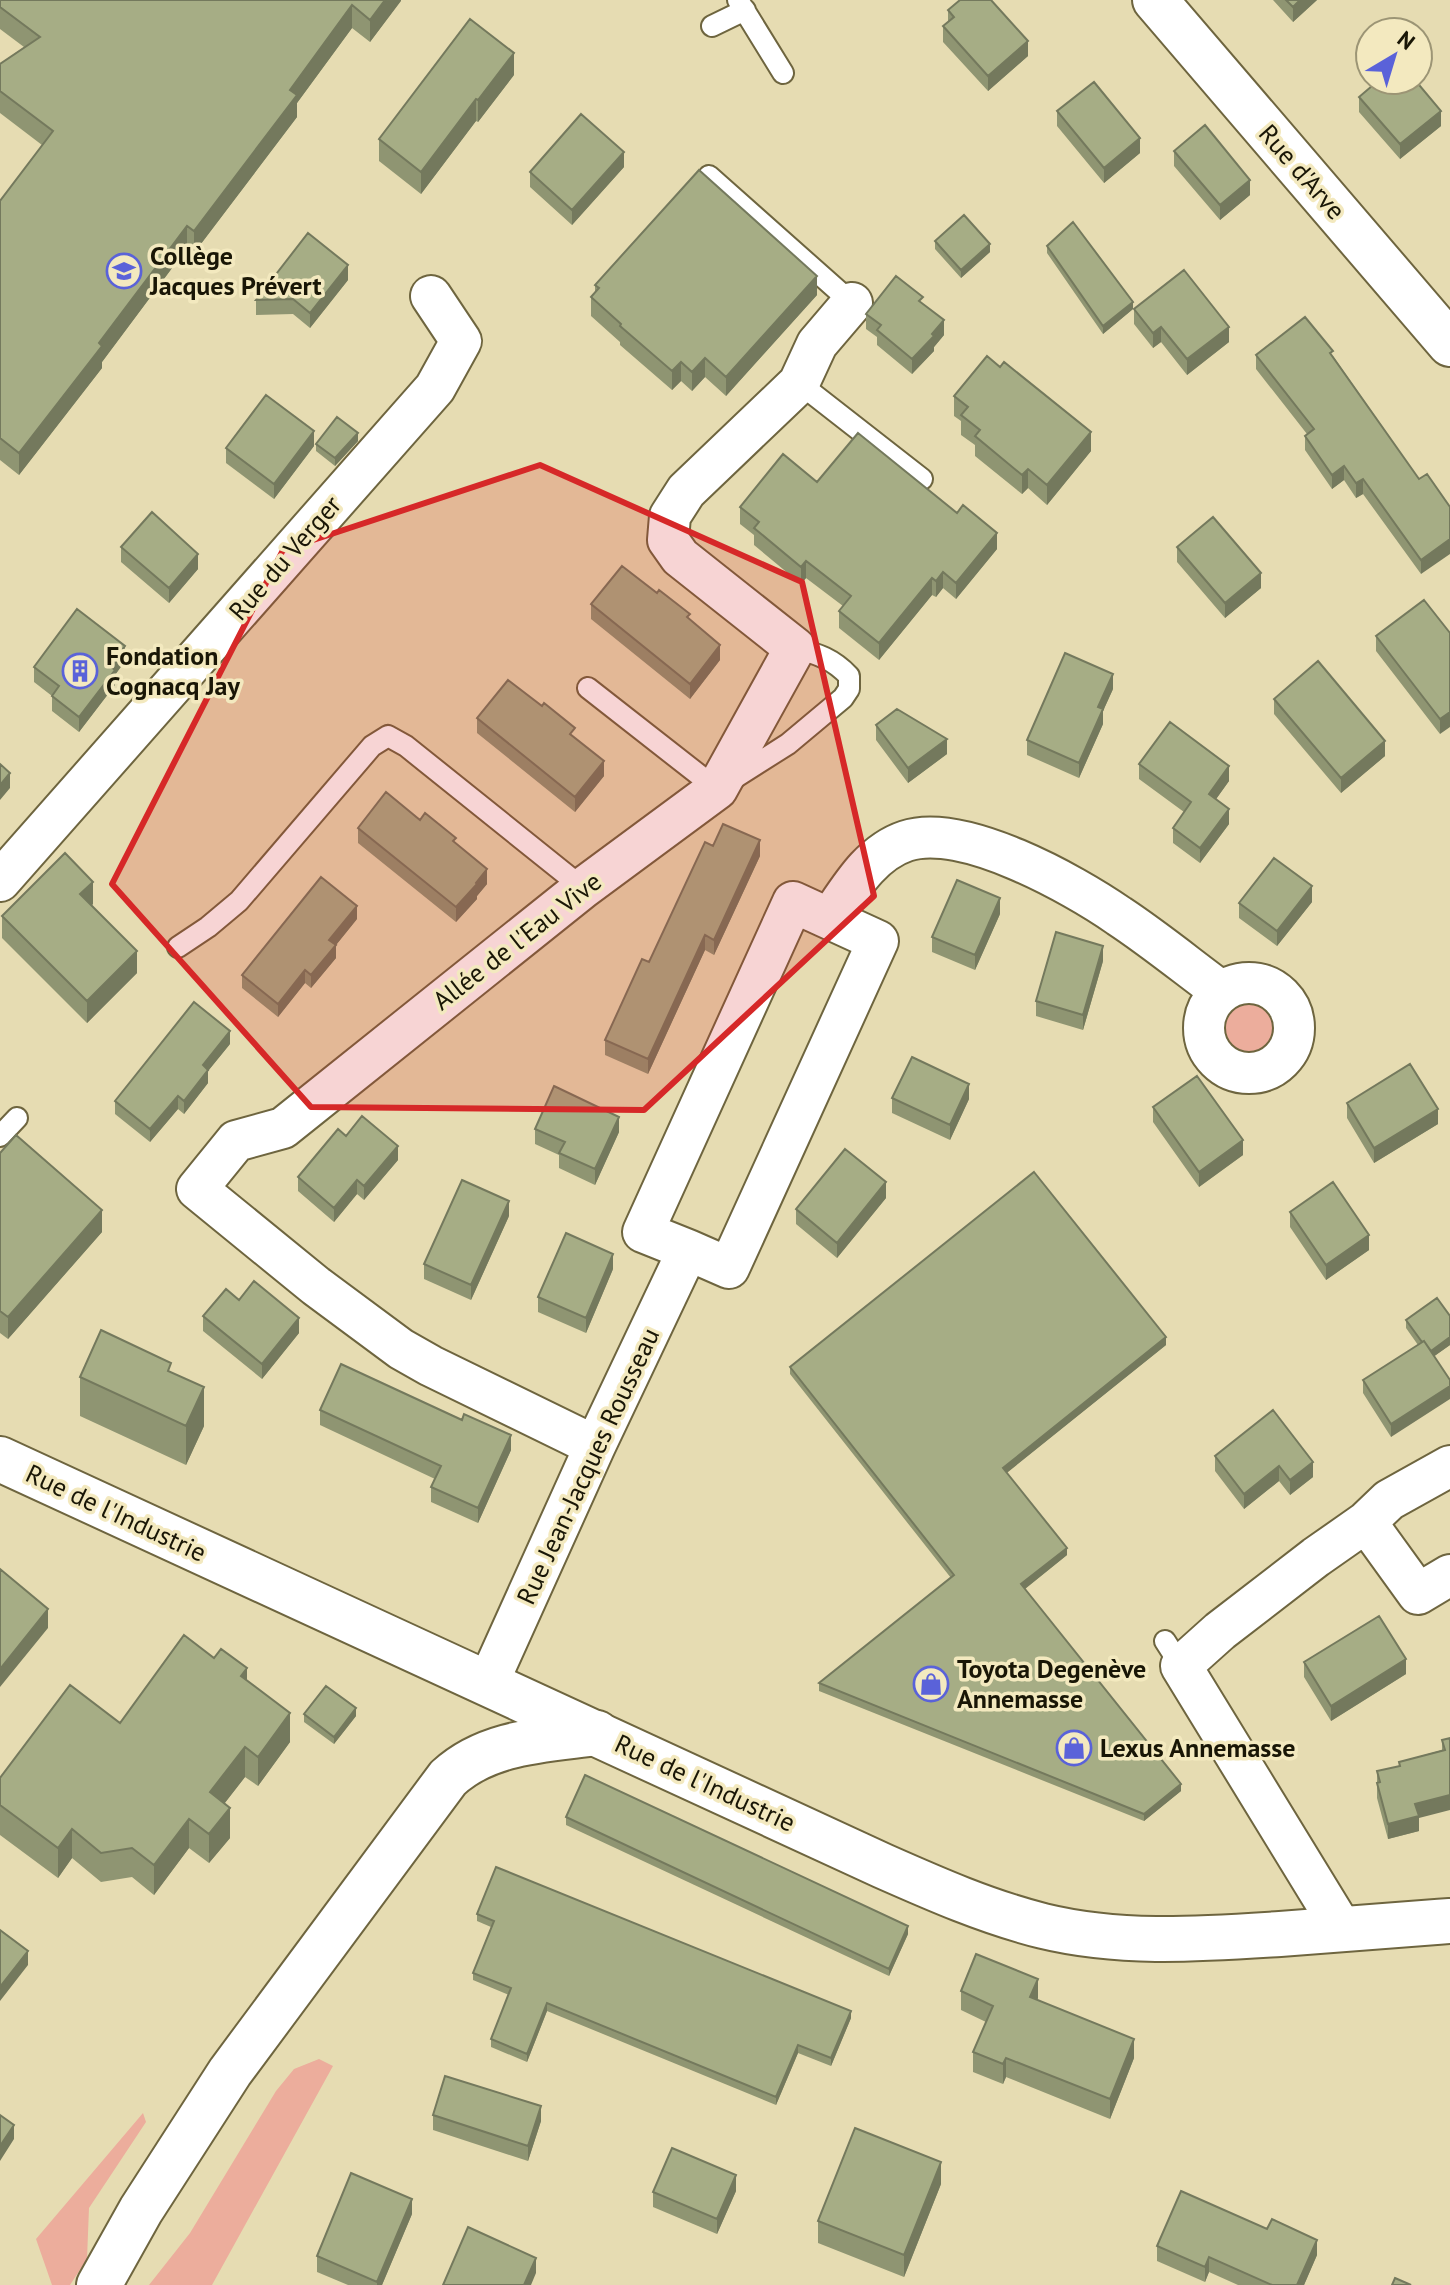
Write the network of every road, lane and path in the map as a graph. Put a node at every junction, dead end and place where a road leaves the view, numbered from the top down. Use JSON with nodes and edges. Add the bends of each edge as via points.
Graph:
{"nodes":[{"id":1,"x":1155,"y":0,"type":"edge"},
{"id":2,"x":742,"y":5,"type":"edge"},
{"id":3,"x":712,"y":26,"type":"dead end"},
{"id":4,"x":783,"y":73,"type":"dead end"},
{"id":5,"x":709,"y":176,"type":"edge"},
{"id":6,"x":431,"y":296,"type":"dead end"},
{"id":7,"x":852,"y":303,"type":"joint"},
{"id":8,"x":1450,"y":344,"type":"edge"},
{"id":9,"x":799,"y":383,"type":"junction"},
{"id":10,"x":922,"y":479,"type":"dead end"},
{"id":11,"x":795,"y":648,"type":"junction"},
{"id":12,"x":588,"y":688,"type":"dead end"},
{"id":13,"x":717,"y":789,"type":"junction"},
{"id":14,"x":0,"y":881,"type":"edge"},
{"id":15,"x":583,"y":888,"type":"junction"},
{"id":16,"x":830,"y":918,"type":"junction"},
{"id":17,"x":178,"y":947,"type":"dead end"},
{"id":18,"x":1222,"y":992,"type":"dead end"},
{"id":19,"x":17,"y":1118,"type":"dead end"},
{"id":20,"x":0,"y":1136,"type":"edge"},
{"id":21,"x":688,"y":1250,"type":"junction"},
{"id":22,"x":595,"y":1446,"type":"junction"},
{"id":23,"x":0,"y":1459,"type":"edge"},
{"id":24,"x":1450,"y":1466,"type":"edge"},
{"id":25,"x":1366,"y":1522,"type":"junction"},
{"id":26,"x":1450,"y":1575,"type":"edge"},
{"id":27,"x":488,"y":1683,"type":"junction"},
{"id":28,"x":597,"y":1733,"type":"junction"},
{"id":29,"x":1450,"y":1921,"type":"edge"},
{"id":30,"x":1342,"y":1929,"type":"junction"},
{"id":31,"x":99,"y":2285,"type":"edge"}],
"edges":[{"from":1,"to":8,"type":"main road","name":"Rue d'Arve"},
{"from":2,"to":3,"type":"lane"},
{"from":2,"to":4,"type":"lane"},
{"from":5,"to":7,"type":"lane"},
{"from":6,"to":14,"type":"street","name":"Rue du Verger","via":[[461,341],[435,388]]},
{"from":7,"to":9,"type":"street","via":[[817,344]]},
{"from":9,"to":10,"type":"lane"},
{"from":9,"to":11,"type":"street","via":[[686,491],[670,516],[668,540],[680,557]]},
{"from":11,"to":13,"type":"street","name":"Allée de l'Eau Vive"},
{"from":11,"to":13,"type":"lane","via":[[837,663],[849,676],[849,689],[788,744]]},
{"from":12,"to":13,"type":"lane"},
{"from":13,"to":15,"type":"street","name":"Allée de l'Eau Vive"},
{"from":15,"to":17,"type":"lane","via":[[388,736],[372,746],[239,901]]},
{"from":15,"to":22,"type":"street","name":"Allée de l'Eau Vive","via":[[283,1128],[236,1141],[197,1189],[401,1349]]},
{"from":16,"to":18,"type":"street","via":[[859,876],[888,850],[921,839],[967,842],[1097,901]]},
{"from":16,"to":21,"type":"street","via":[[793,902],[643,1232]]},
{"from":16,"to":21,"type":"street","via":[[878,941],[729,1268]]},
{"from":19,"to":20,"type":"lane"},
{"from":21,"to":22,"type":"street","name":"Rue Jean-Jacques Rousseau"},
{"from":22,"to":27,"type":"street","name":"Rue Jean-Jacques Rousseau"},
{"from":23,"to":27,"type":"main road","name":"Rue de l'Industrie"},
{"from":24,"to":25,"type":"street","via":[[1389,1500]]},
{"from":25,"to":26,"type":"street","via":[[1418,1594]]},
{"from":25,"to":30,"type":"street","via":[[1220,1631],[1173,1653]]},
{"from":27,"to":28,"type":"main road","name":"Rue de l'Industrie"},
{"from":28,"to":30,"type":"main road","name":"Rue de l'Industrie","via":[[943,1893],[1044,1926],[1151,1940]]},
{"from":28,"to":31,"type":"main road","via":[[501,1748],[448,1778],[230,2072]]},
{"from":29,"to":30,"type":"main road","name":"Rue de l'Industrie"}]}
